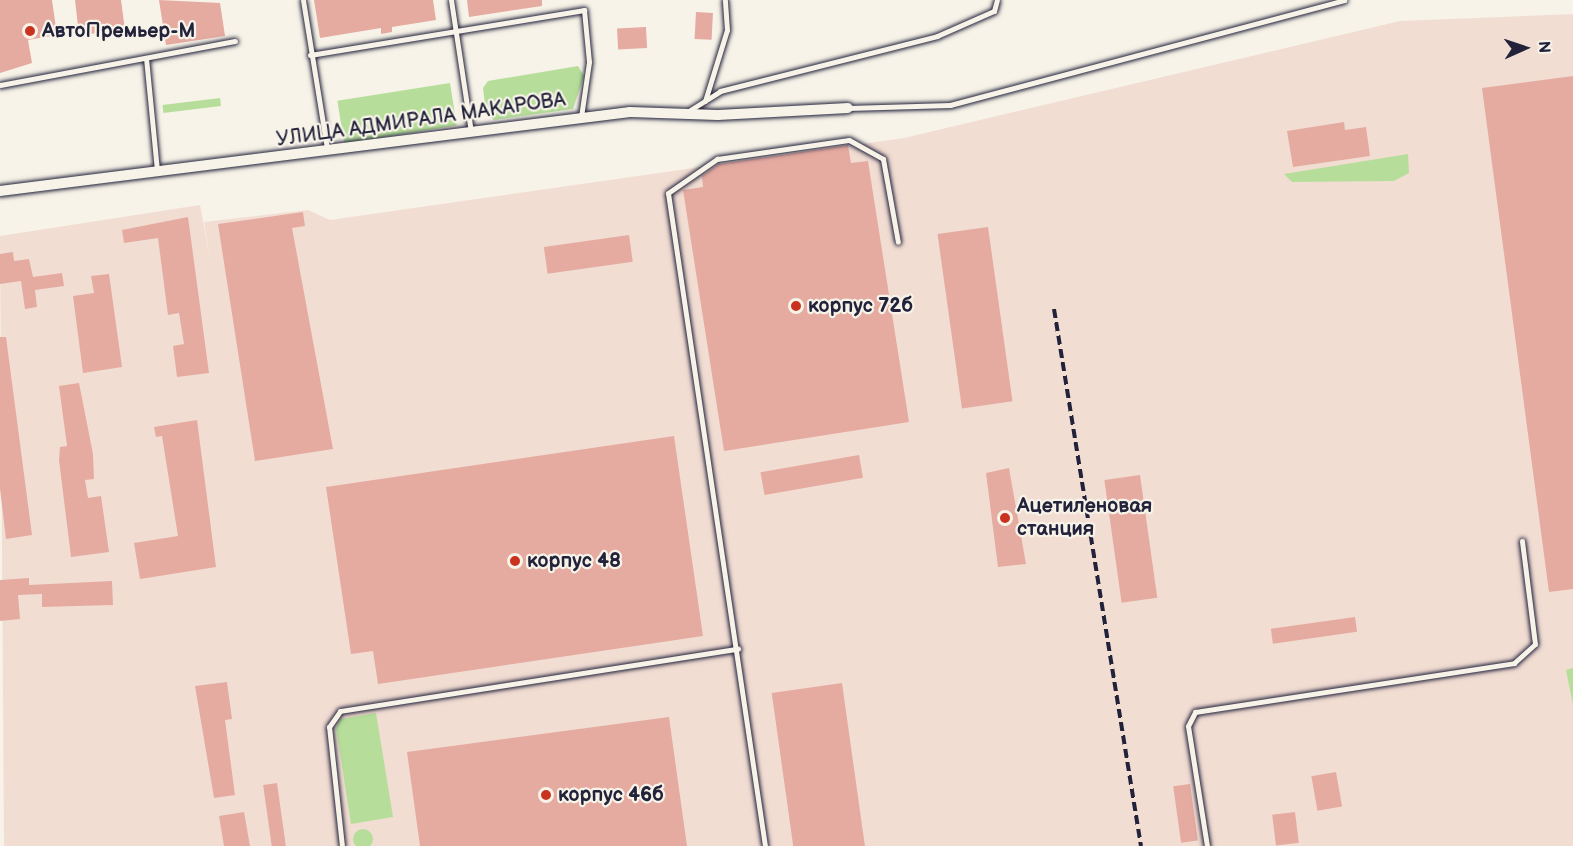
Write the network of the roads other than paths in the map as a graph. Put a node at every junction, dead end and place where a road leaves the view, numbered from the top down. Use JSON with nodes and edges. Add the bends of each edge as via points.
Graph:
{"nodes":[{"id":1,"x":303,"y":0,"type":"edge"},
{"id":2,"x":451,"y":0,"type":"edge"},
{"id":3,"x":725,"y":0,"type":"edge"},
{"id":4,"x":997,"y":0,"type":"edge"},
{"id":5,"x":1344,"y":0,"type":"edge"},
{"id":6,"x":457,"y":31,"type":"junction"},
{"id":7,"x":235,"y":41,"type":"dead end"},
{"id":8,"x":310,"y":55,"type":"junction"},
{"id":9,"x":146,"y":58,"type":"junction"},
{"id":10,"x":0,"y":85,"type":"edge"},
{"id":11,"x":705,"y":101,"type":"junction"},
{"id":12,"x":848,"y":108,"type":"joint"},
{"id":13,"x":686,"y":113,"type":"junction"},
{"id":14,"x":581,"y":117,"type":"junction"},
{"id":15,"x":471,"y":133,"type":"junction"},
{"id":16,"x":327,"y":153,"type":"junction"},
{"id":17,"x":157,"y":171,"type":"junction"},
{"id":18,"x":0,"y":191,"type":"edge"},
{"id":19,"x":898,"y":242,"type":"dead end"},
{"id":20,"x":1522,"y":542,"type":"dead end"},
{"id":21,"x":738,"y":649,"type":"junction"},
{"id":22,"x":342,"y":846,"type":"edge"},
{"id":23,"x":765,"y":846,"type":"edge"},
{"id":24,"x":1208,"y":846,"type":"edge"}],
"edges":[{"from":1,"to":8,"type":"lane"},
{"from":2,"to":6,"type":"lane"},
{"from":3,"to":11,"type":"lane","via":[[727,30]]},
{"from":4,"to":11,"type":"lane","via":[[994,11],[937,36],[720,91]]},
{"from":5,"to":12,"type":"lane","via":[[950,105]]},
{"from":6,"to":8,"type":"lane"},
{"from":6,"to":14,"type":"lane","via":[[584,10],[589,62]]},
{"from":6,"to":15,"type":"lane"},
{"from":7,"to":9,"type":"lane"},
{"from":8,"to":16,"type":"lane"},
{"from":9,"to":10,"type":"lane"},
{"from":9,"to":17,"type":"lane"},
{"from":11,"to":13,"type":"lane"},
{"from":12,"to":13,"type":"street","name":"УЛИЦА АДМИРАЛА МАКАРОВА"},
{"from":13,"to":14,"type":"street","name":"УЛИЦА АДМИРАЛА МАКАРОВА"},
{"from":14,"to":15,"type":"street","name":"УЛИЦА АДМИРАЛА МАКАРОВА"},
{"from":15,"to":16,"type":"street","name":"УЛИЦА АДМИРАЛА МАКАРОВА"},
{"from":16,"to":17,"type":"street","name":"УЛИЦА АДМИРАЛА МАКАРОВА"},
{"from":17,"to":18,"type":"street","name":"УЛИЦА АДМИРАЛА МАКАРОВА"},
{"from":19,"to":21,"type":"lane","via":[[883,159],[849,140],[717,159],[668,193]]},
{"from":20,"to":24,"type":"lane","via":[[1535,644],[1514,663],[1196,712],[1188,726]]},
{"from":21,"to":22,"type":"lane","via":[[340,711],[329,727]]},
{"from":21,"to":23,"type":"lane"}]}
